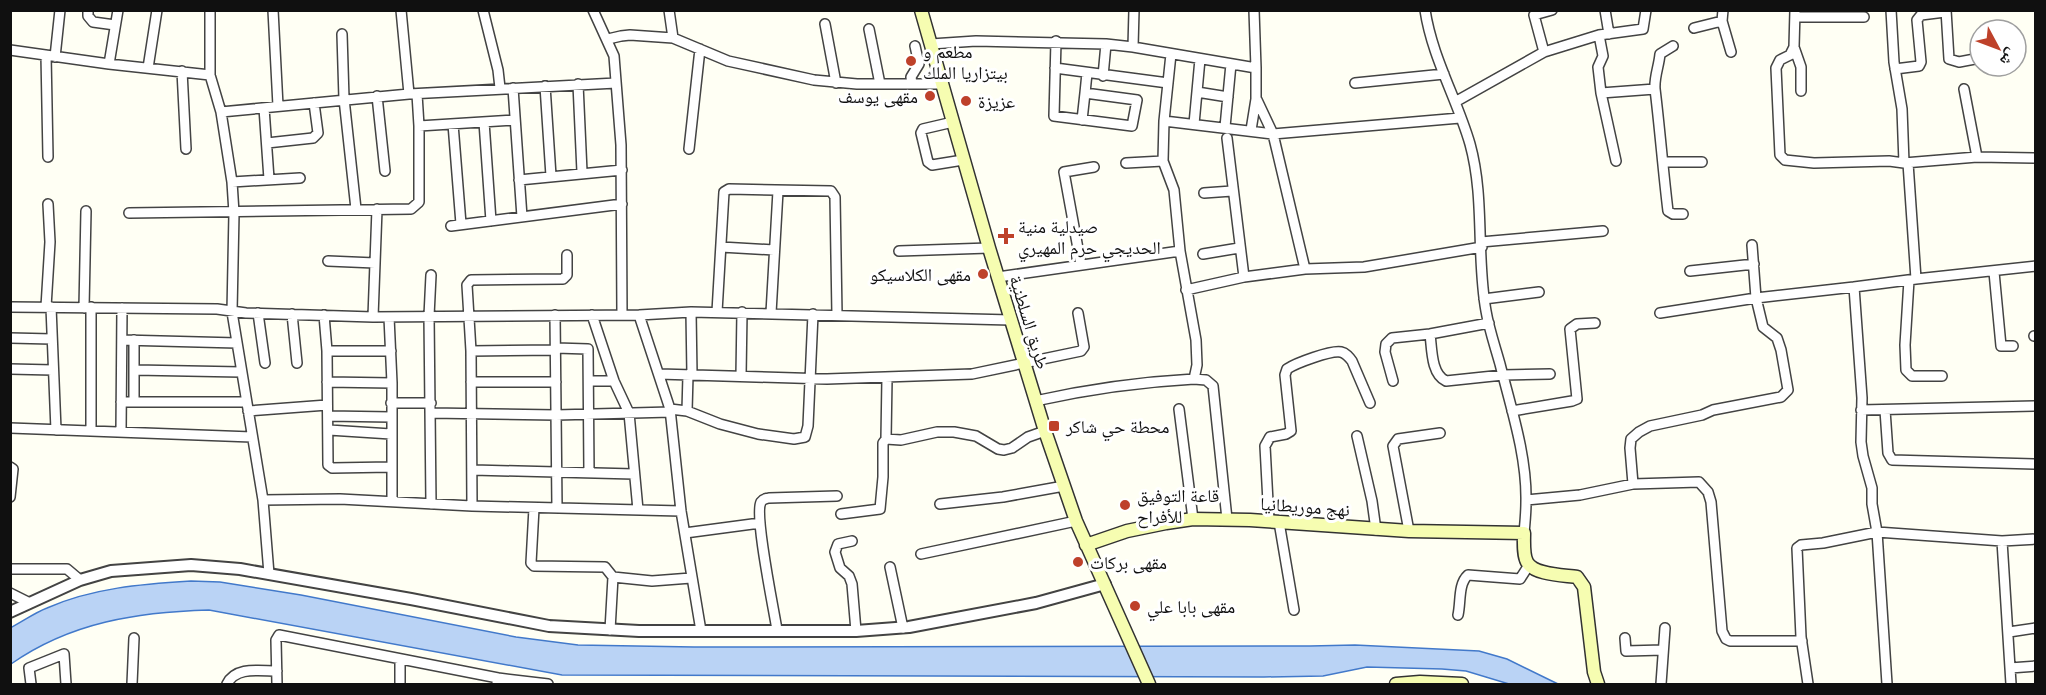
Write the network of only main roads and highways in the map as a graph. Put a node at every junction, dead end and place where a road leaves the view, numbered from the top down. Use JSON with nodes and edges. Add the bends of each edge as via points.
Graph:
{"nodes":[{"id":1,"x":921,"y":10,"type":"edge"},
{"id":2,"x":1086,"y":545,"type":"junction"},
{"id":3,"x":1149,"y":684,"type":"edge"},
{"id":4,"x":1396,"y":684,"type":"edge"},
{"id":5,"x":1462,"y":684,"type":"edge"},
{"id":6,"x":1598,"y":684,"type":"edge"}],
"edges":[{"from":1,"to":2,"type":"main road","name":"طريق السلطنية","via":[[1035,400]]},
{"from":2,"to":3,"type":"main road","name":"طريق السلطنية"},
{"from":2,"to":6,"type":"main road","name":"نهج موريطانيا","via":[[1127,531],[1193,519],[1376,530],[1524,533],[1529,565],[1577,577],[1584,587]]},
{"from":4,"to":5,"type":"main road"}]}
